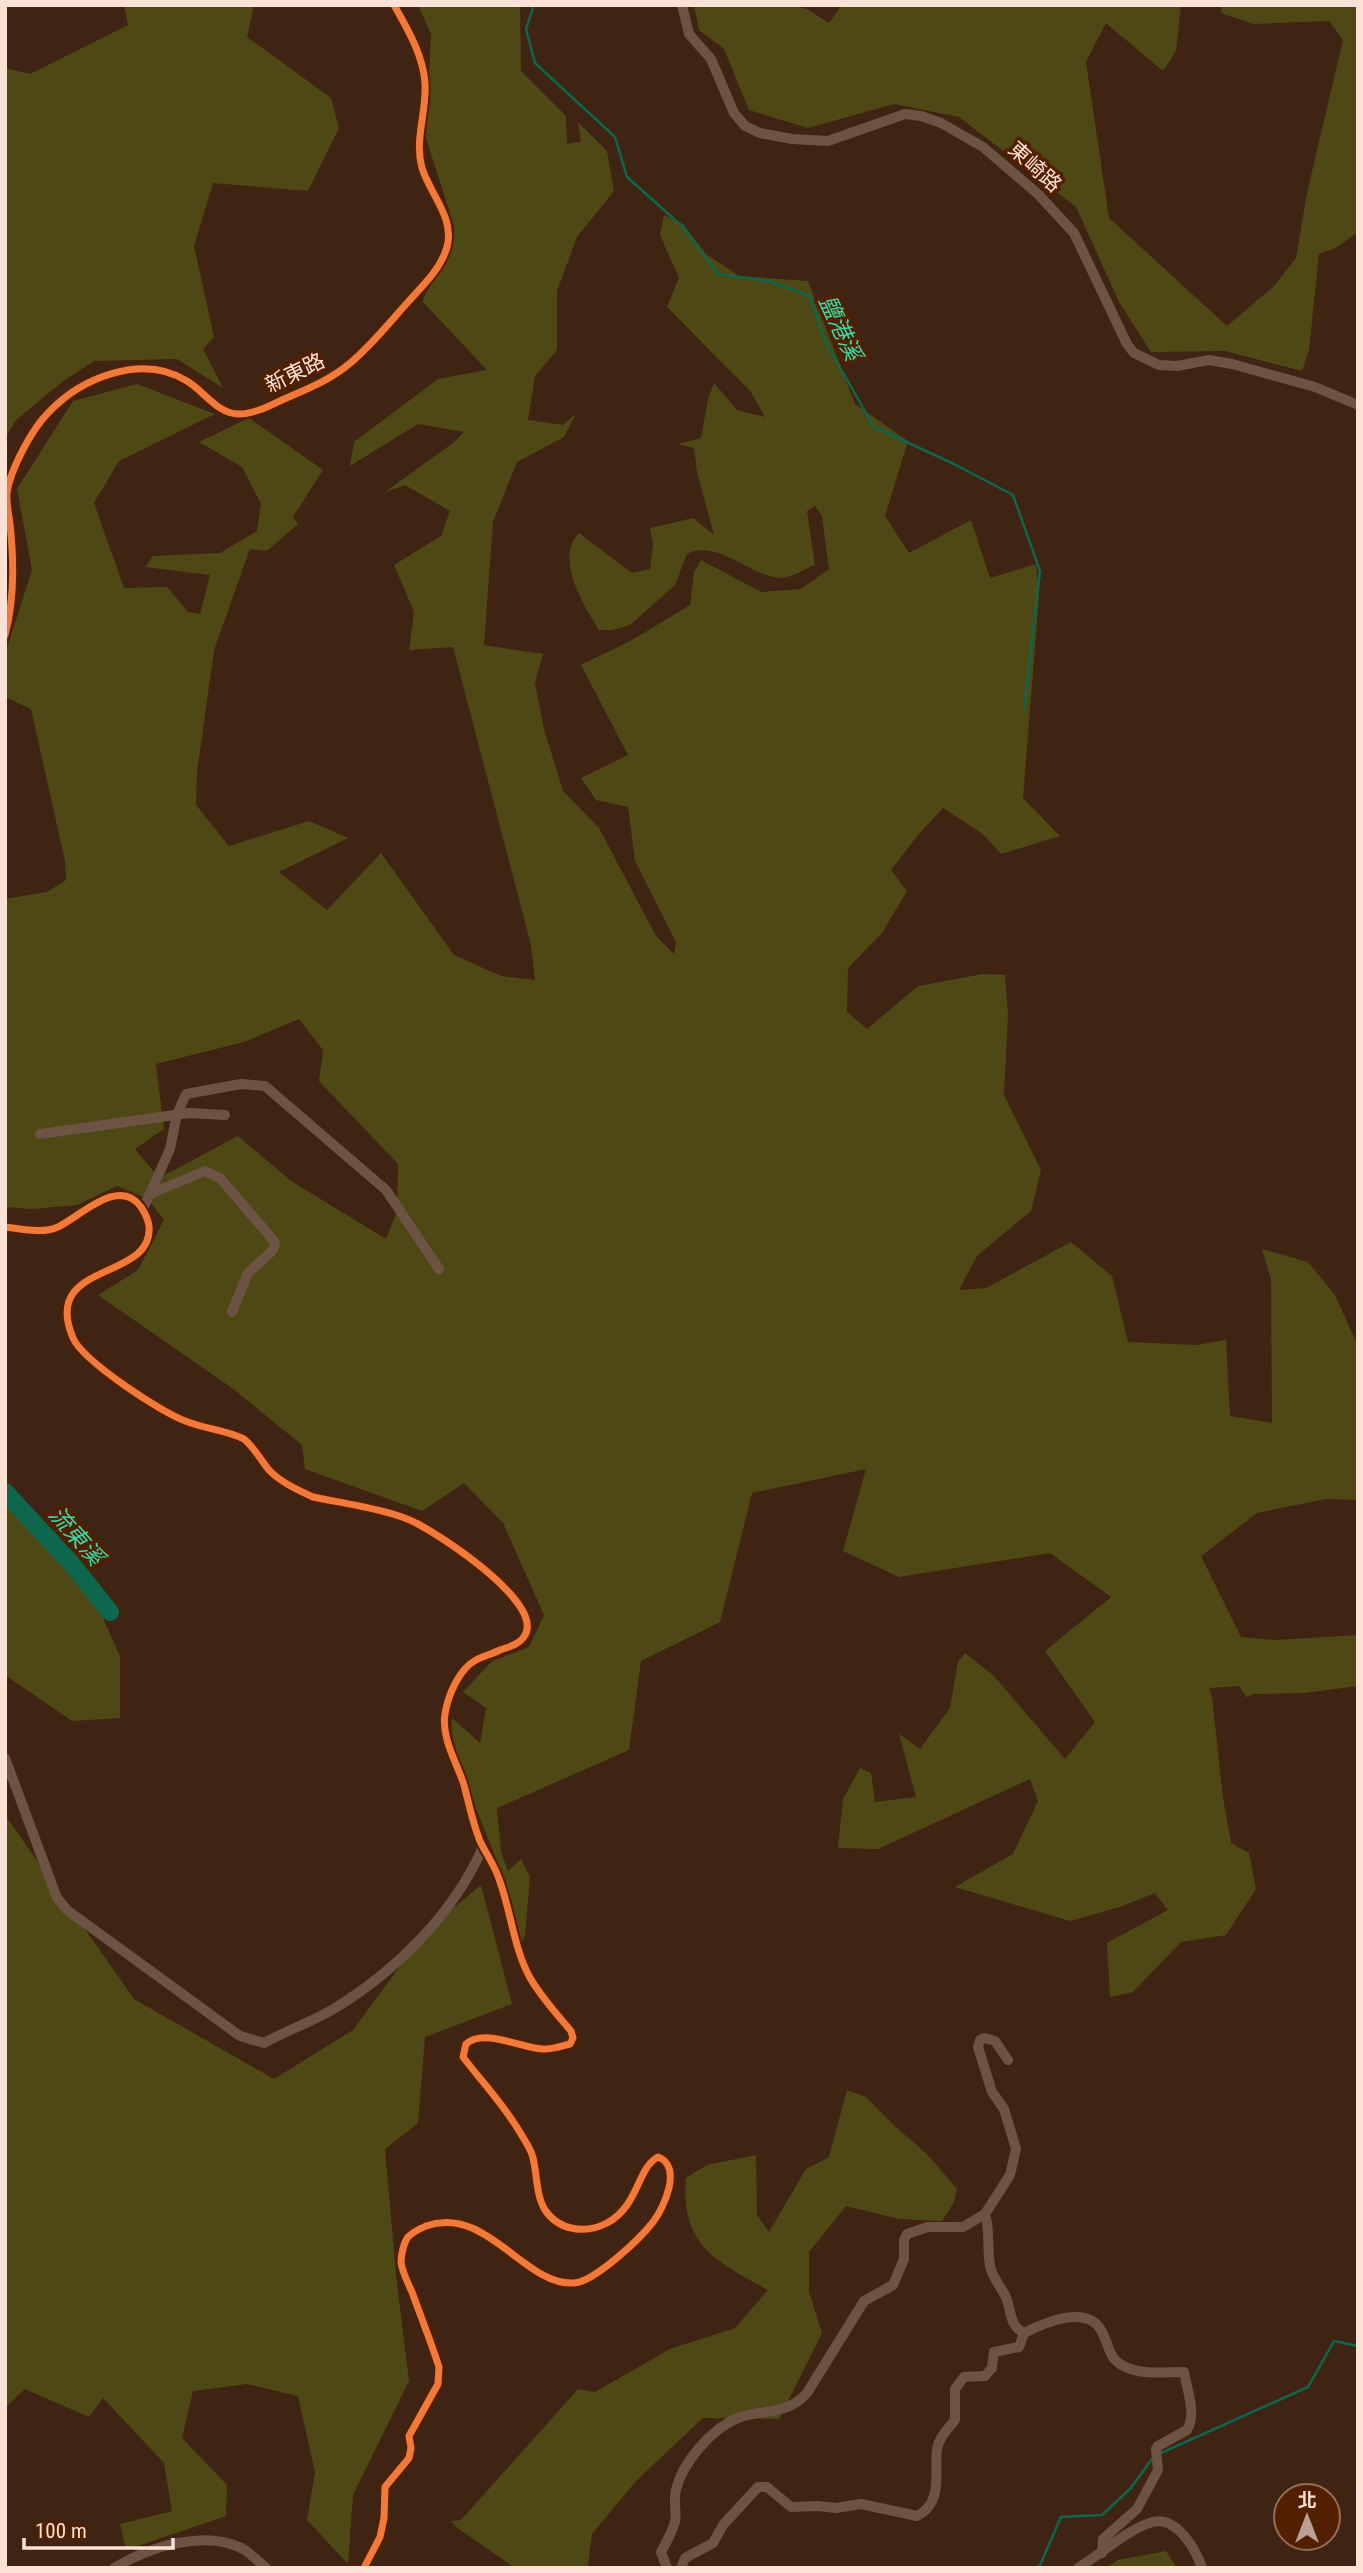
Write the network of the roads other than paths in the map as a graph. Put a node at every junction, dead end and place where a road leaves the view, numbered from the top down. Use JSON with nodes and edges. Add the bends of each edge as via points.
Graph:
{"nodes":[{"id":1,"x":394,"y":5,"type":"edge"},
{"id":2,"x":682,"y":5,"type":"edge"},
{"id":3,"x":1358,"y":405,"type":"edge"},
{"id":4,"x":5,"y":635,"type":"edge"},
{"id":5,"x":177,"y":1114,"type":"junction"},
{"id":6,"x":225,"y":1115,"type":"dead end"},
{"id":7,"x":40,"y":1133,"type":"dead end"},
{"id":8,"x":150,"y":1194,"type":"junction"},
{"id":9,"x":142,"y":1209,"type":"junction"},
{"id":10,"x":5,"y":1227,"type":"edge"},
{"id":11,"x":439,"y":1269,"type":"dead end"},
{"id":12,"x":232,"y":1312,"type":"dead end"},
{"id":13,"x":5,"y":1758,"type":"edge"},
{"id":14,"x":483,"y":1847,"type":"junction"},
{"id":15,"x":1008,"y":2060,"type":"dead end"},
{"id":16,"x":985,"y":2214,"type":"junction"},
{"id":17,"x":1024,"y":2333,"type":"junction"},
{"id":18,"x":1102,"y":2553,"type":"junction"},
{"id":19,"x":114,"y":2568,"type":"edge"},
{"id":20,"x":266,"y":2568,"type":"edge"},
{"id":21,"x":365,"y":2568,"type":"edge"},
{"id":22,"x":667,"y":2568,"type":"edge"},
{"id":23,"x":681,"y":2568,"type":"edge"},
{"id":24,"x":1078,"y":2568,"type":"edge"},
{"id":25,"x":1202,"y":2568,"type":"edge"}],
"edges":[{"from":1,"to":4,"type":"street","name":"新東路","via":[[417,51],[425,85],[421,159],[449,229],[448,245],[438,266],[348,365],[320,383],[255,411],[224,411],[174,374],[138,369],[94,380],[58,403],[37,426],[7,490],[13,579],[12,611]]},
{"from":2,"to":3,"type":"street","name":"東崎路","via":[[689,34],[711,59],[734,113],[745,126],[792,139],[828,141],[905,114],[941,124],[983,147],[1016,174],[1074,233],[1134,353],[1159,365],[1209,360],[1232,364],[1315,387]]},
{"from":5,"to":6,"type":"street"},
{"from":5,"to":7,"type":"street"},
{"from":5,"to":8,"type":"street","via":[[170,1149]]},
{"from":5,"to":11,"type":"street","via":[[186,1094],[241,1084],[265,1086],[386,1190]]},
{"from":8,"to":9,"type":"street"},
{"from":8,"to":12,"type":"street","via":[[205,1171],[213,1173],[274,1241],[271,1251],[248,1273]]},
{"from":9,"to":10,"type":"street","via":[[134,1198],[114,1196],[57,1227]]},
{"from":9,"to":14,"type":"street","via":[[149,1228],[144,1247],[127,1263],[89,1278],[73,1295],[70,1331],[82,1352],[172,1415],[244,1439],[270,1471],[303,1492],[416,1522],[476,1562],[522,1606],[528,1623],[523,1638],[473,1661],[459,1676],[445,1713],[451,1752]]},
{"from":13,"to":14,"type":"street","via":[[57,1898],[67,1910],[253,2041],[264,2043],[335,2008],[396,1965],[454,1896]]},
{"from":14,"to":21,"type":"street","via":[[499,1879],[516,1946],[528,1973],[573,2036],[570,2043],[544,2050],[479,2037],[468,2041],[462,2052],[532,2155],[545,2209],[571,2229],[585,2230],[620,2214],[654,2159],[663,2159],[671,2180],[654,2221],[586,2281],[555,2280],[469,2226],[440,2222],[416,2230],[406,2239],[401,2261],[439,2367],[438,2384],[411,2430],[409,2458],[386,2487],[380,2537]]},
{"from":15,"to":16,"type":"street","via":[[995,2041],[980,2040],[978,2047],[992,2092],[1004,2109],[1016,2149],[1010,2175]]},
{"from":16,"to":17,"type":"street","via":[[991,2269],[1007,2298],[1011,2320]]},
{"from":16,"to":22,"type":"street","via":[[963,2227],[928,2227],[907,2234],[904,2259],[893,2285],[864,2301],[798,2404],[737,2418],[700,2446],[676,2487],[675,2521],[662,2552]]},
{"from":17,"to":18,"type":"street","via":[[1043,2323],[1088,2319],[1102,2330],[1112,2356],[1124,2367],[1141,2372],[1184,2372],[1190,2426],[1156,2449],[1158,2470],[1137,2509],[1103,2539]]},
{"from":17,"to":23,"type":"street","via":[[1018,2347],[994,2352],[992,2368],[985,2376],[964,2377],[955,2389],[956,2420],[937,2448],[937,2486],[923,2513],[917,2516],[861,2504],[791,2507],[767,2487],[758,2487],[713,2543],[685,2558]]},
{"from":18,"to":24,"type":"street"},
{"from":18,"to":25,"type":"street","via":[[1132,2532],[1155,2521],[1164,2522],[1189,2541]]},
{"from":19,"to":20,"type":"street","via":[[177,2543],[208,2541],[246,2550]]}]}
